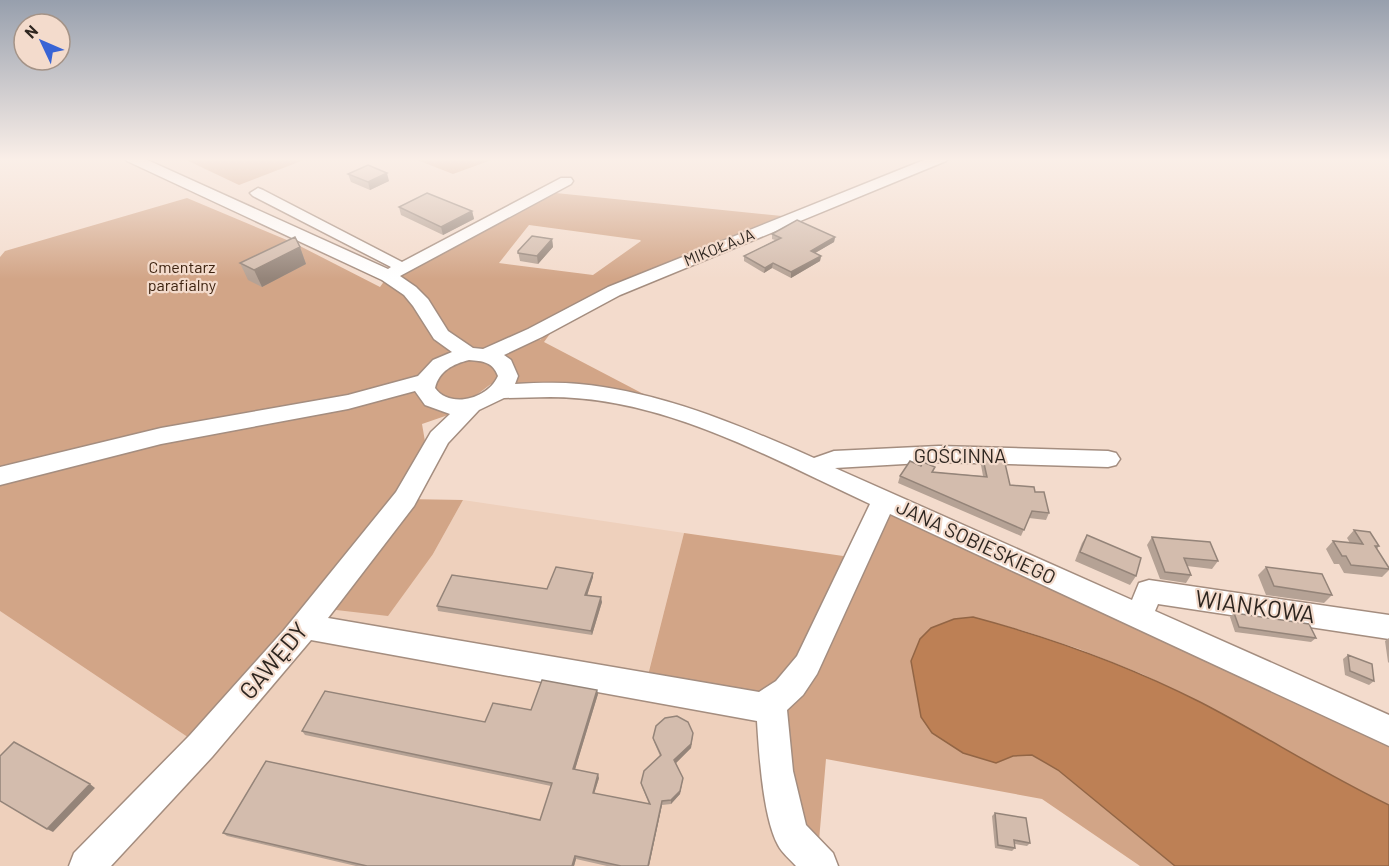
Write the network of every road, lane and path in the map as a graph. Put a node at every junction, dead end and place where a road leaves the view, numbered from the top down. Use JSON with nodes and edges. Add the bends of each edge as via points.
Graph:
{"nodes":[{"id":1,"x":220,"y":198,"type":"edge"},
{"id":2,"x":269,"y":198,"type":"edge"},
{"id":3,"x":534,"y":198,"type":"edge"},
{"id":4,"x":842,"y":198,"type":"edge"},
{"id":5,"x":404,"y":268,"type":"junction"},
{"id":6,"x":388,"y":276,"type":"junction"},
{"id":7,"x":441,"y":335,"type":"junction"},
{"id":8,"x":440,"y":364,"type":"junction"},
{"id":9,"x":493,"y":368,"type":"junction"},
{"id":10,"x":431,"y":393,"type":"junction"},
{"id":11,"x":471,"y":406,"type":"junction"},
{"id":12,"x":439,"y":438,"type":"junction"},
{"id":13,"x":1108,"y":459,"type":"dead end"},
{"id":14,"x":814,"y":468,"type":"junction"},
{"id":15,"x":0,"y":476,"type":"edge"},
{"id":16,"x":884,"y":500,"type":"junction"},
{"id":17,"x":1139,"y":617,"type":"junction"},
{"id":18,"x":304,"y":626,"type":"junction"},
{"id":19,"x":1389,"y":627,"type":"edge"},
{"id":20,"x":771,"y":705,"type":"junction"},
{"id":21,"x":1389,"y":731,"type":"edge"},
{"id":22,"x":87,"y":866,"type":"edge"},
{"id":23,"x":820,"y":866,"type":"edge"}],
"edges":[{"from":1,"to":6,"type":"street"},
{"from":2,"to":5,"type":"street"},
{"from":3,"to":5,"type":"street"},
{"from":4,"to":9,"type":"street","name":"MIKOŁAJA","via":[[614,291],[535,333],[533,339]]},
{"from":5,"to":6,"type":"street"},
{"from":6,"to":7,"type":"street","via":[[421,303]]},
{"from":7,"to":8,"type":"street"},
{"from":7,"to":9,"type":"street"},
{"from":8,"to":9,"type":"street"},
{"from":8,"to":10,"type":"street","via":[[430,372]]},
{"from":9,"to":11,"type":"street","via":[[493,397]]},
{"from":9,"to":14,"type":"street","name":"JANA SOBIESKIEGO","via":[[541,391],[582,392],[676,411],[730,430]]},
{"from":10,"to":11,"type":"street"},
{"from":10,"to":12,"type":"street","name":"GAWĘDY"},
{"from":10,"to":15,"type":"street","via":[[348,402],[161,436]]},
{"from":11,"to":12,"type":"street","name":"GAWĘDY"},
{"from":12,"to":18,"type":"street","name":"GAWĘDY","via":[[405,499]]},
{"from":13,"to":14,"type":"street","name":"GOŚCINNA","via":[[939,454],[834,459]]},
{"from":14,"to":16,"type":"street","name":"JANA SOBIESKIEGO"},
{"from":16,"to":17,"type":"street","name":"JANA SOBIESKIEGO"},
{"from":16,"to":20,"type":"street","via":[[862,528],[807,665]]},
{"from":17,"to":19,"type":"street","name":"WIANKOWA","via":[[1149,591]]},
{"from":17,"to":21,"type":"street","name":"JANA SOBIESKIEGO"},
{"from":18,"to":20,"type":"street","via":[[759,707]]},
{"from":18,"to":22,"type":"street","name":"GAWĘDY","via":[[201,746]]},
{"from":20,"to":23,"type":"street","via":[[777,771],[791,834]]}]}
